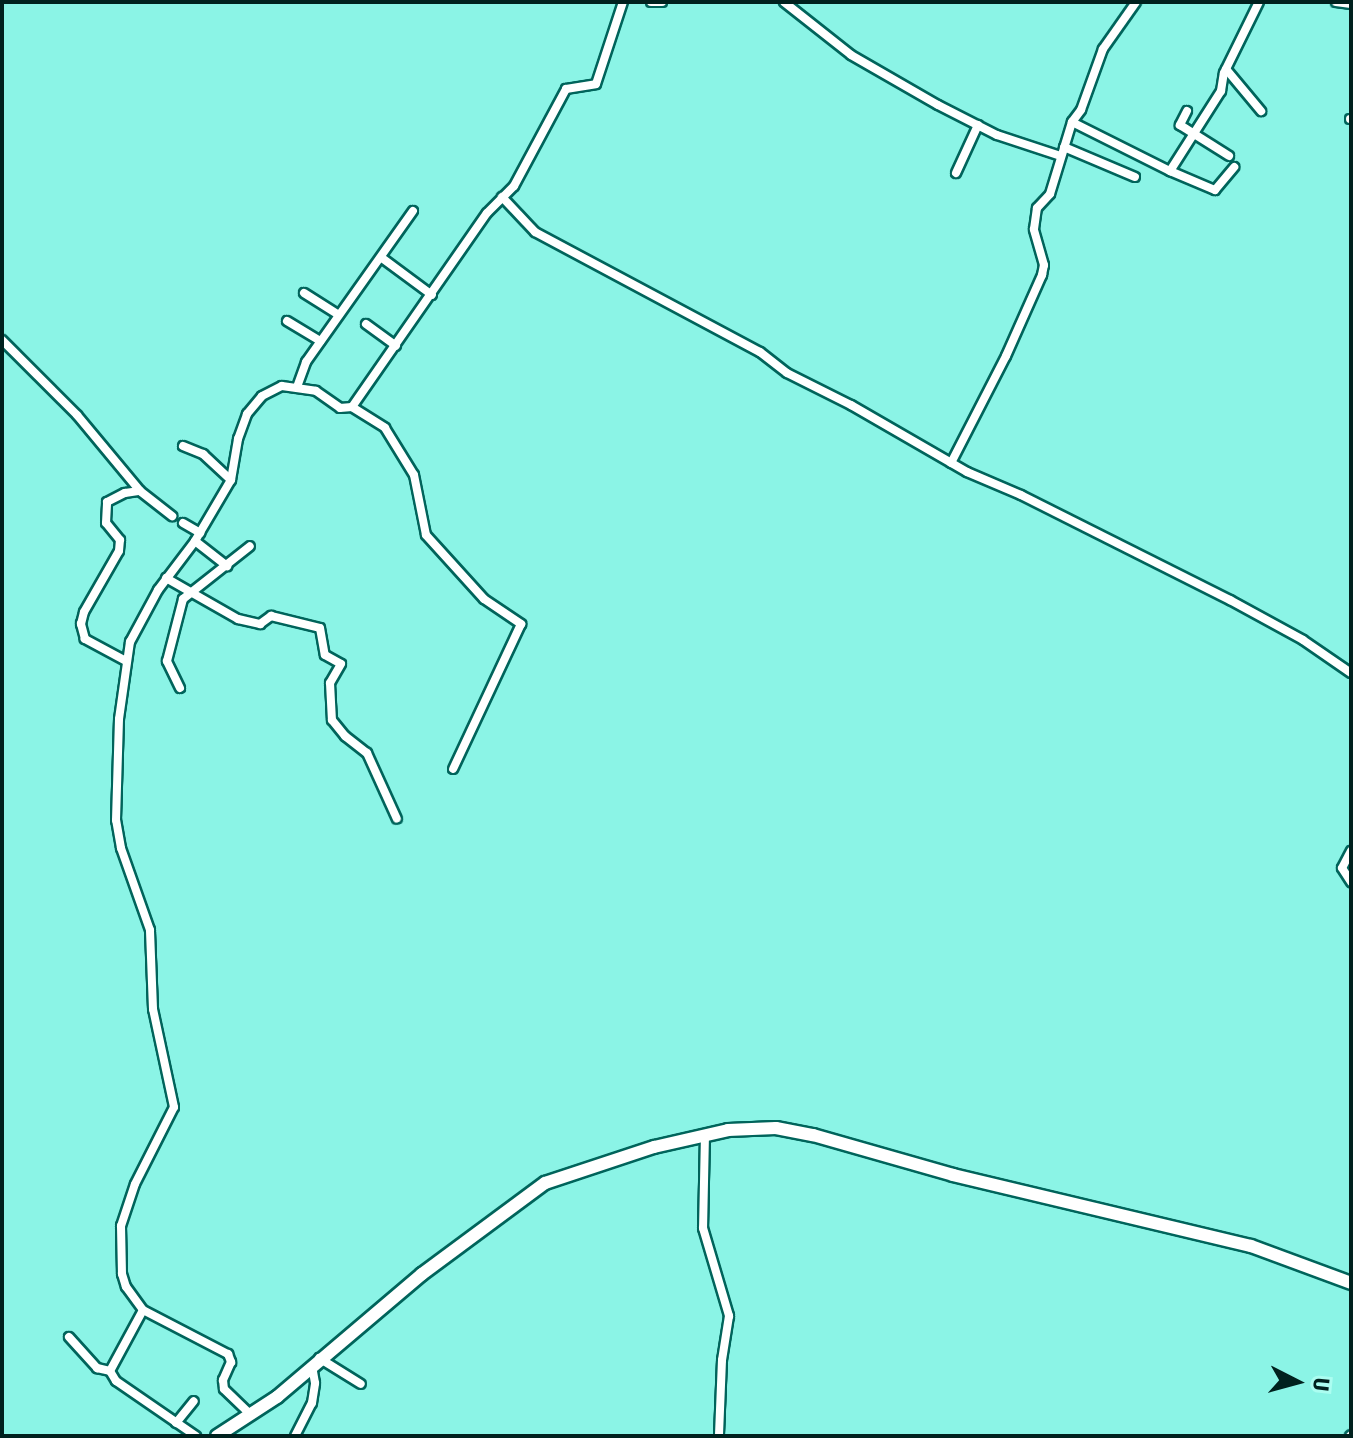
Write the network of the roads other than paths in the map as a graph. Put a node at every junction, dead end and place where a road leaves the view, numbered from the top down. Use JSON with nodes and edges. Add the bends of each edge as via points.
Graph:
{"nodes":[{"id":1,"x":623,"y":2,"type":"edge"},
{"id":2,"x":651,"y":2,"type":"edge"},
{"id":3,"x":662,"y":2,"type":"edge"},
{"id":4,"x":784,"y":2,"type":"edge"},
{"id":5,"x":1136,"y":2,"type":"edge"},
{"id":6,"x":1259,"y":2,"type":"edge"},
{"id":7,"x":1336,"y":2,"type":"edge"},
{"id":8,"x":1351,"y":4,"type":"edge"},
{"id":9,"x":1226,"y":69,"type":"junction"},
{"id":10,"x":1187,"y":111,"type":"dead end"},
{"id":11,"x":1261,"y":111,"type":"dead end"},
{"id":12,"x":1072,"y":122,"type":"junction"},
{"id":13,"x":978,"y":125,"type":"junction"},
{"id":14,"x":1195,"y":134,"type":"junction"},
{"id":15,"x":1062,"y":152,"type":"junction"},
{"id":16,"x":1229,"y":156,"type":"dead end"},
{"id":17,"x":1234,"y":167,"type":"dead end"},
{"id":18,"x":1170,"y":171,"type":"junction"},
{"id":19,"x":956,"y":173,"type":"dead end"},
{"id":20,"x":1135,"y":177,"type":"dead end"},
{"id":21,"x":502,"y":197,"type":"junction"},
{"id":22,"x":413,"y":211,"type":"dead end"},
{"id":23,"x":382,"y":258,"type":"junction"},
{"id":24,"x":304,"y":293,"type":"dead end"},
{"id":25,"x":432,"y":295,"type":"junction"},
{"id":26,"x":339,"y":315,"type":"junction"},
{"id":27,"x":287,"y":321,"type":"dead end"},
{"id":28,"x":366,"y":324,"type":"dead end"},
{"id":29,"x":2,"y":340,"type":"edge"},
{"id":30,"x":320,"y":341,"type":"junction"},
{"id":31,"x":396,"y":346,"type":"junction"},
{"id":32,"x":297,"y":387,"type":"junction"},
{"id":33,"x":352,"y":407,"type":"junction"},
{"id":34,"x":183,"y":446,"type":"dead end"},
{"id":35,"x":951,"y":463,"type":"junction"},
{"id":36,"x":231,"y":480,"type":"junction"},
{"id":37,"x":140,"y":491,"type":"junction"},
{"id":38,"x":172,"y":516,"type":"dead end"},
{"id":39,"x":183,"y":523,"type":"dead end"},
{"id":40,"x":198,"y":537,"type":"junction"},
{"id":41,"x":250,"y":546,"type":"dead end"},
{"id":42,"x":227,"y":566,"type":"junction"},
{"id":43,"x":166,"y":578,"type":"junction"},
{"id":44,"x":188,"y":591,"type":"junction"},
{"id":45,"x":126,"y":661,"type":"junction"},
{"id":46,"x":1351,"y":673,"type":"edge"},
{"id":47,"x":180,"y":688,"type":"dead end"},
{"id":48,"x":453,"y":769,"type":"dead end"},
{"id":49,"x":397,"y":819,"type":"dead end"},
{"id":50,"x":1351,"y":851,"type":"edge"},
{"id":51,"x":1351,"y":882,"type":"edge"},
{"id":52,"x":705,"y":1133,"type":"junction"},
{"id":53,"x":1351,"y":1283,"type":"edge"},
{"id":54,"x":143,"y":1310,"type":"junction"},
{"id":55,"x":69,"y":1337,"type":"dead end"},
{"id":56,"x":315,"y":1361,"type":"junction"},
{"id":57,"x":110,"y":1371,"type":"junction"},
{"id":58,"x":361,"y":1384,"type":"dead end"},
{"id":59,"x":194,"y":1401,"type":"dead end"},
{"id":60,"x":251,"y":1415,"type":"junction"},
{"id":61,"x":176,"y":1423,"type":"junction"},
{"id":62,"x":196,"y":1436,"type":"edge"},
{"id":63,"x":217,"y":1436,"type":"edge"},
{"id":64,"x":295,"y":1436,"type":"edge"},
{"id":65,"x":719,"y":1436,"type":"edge"}],
"edges":[{"from":1,"to":21,"type":"street","via":[[598,80],[593,86],[566,89],[519,177]]},
{"from":2,"to":3,"type":"street"},
{"from":4,"to":13,"type":"street","via":[[851,55]]},
{"from":5,"to":12,"type":"street","via":[[1103,49]]},
{"from":6,"to":9,"type":"street"},
{"from":7,"to":8,"type":"street"},
{"from":9,"to":11,"type":"street"},
{"from":9,"to":14,"type":"street","via":[[1221,91]]},
{"from":10,"to":14,"type":"street","via":[[1180,125]]},
{"from":12,"to":15,"type":"street"},
{"from":12,"to":18,"type":"street"},
{"from":13,"to":15,"type":"street","via":[[1015,142]]},
{"from":13,"to":19,"type":"street"},
{"from":14,"to":16,"type":"street"},
{"from":14,"to":18,"type":"street"},
{"from":15,"to":20,"type":"street"},
{"from":15,"to":35,"type":"street","via":[[1050,194],[1035,213],[1042,275]]},
{"from":17,"to":18,"type":"street","via":[[1215,190]]},
{"from":21,"to":25,"type":"street"},
{"from":21,"to":35,"type":"street","via":[[535,232],[760,352],[787,373]]},
{"from":22,"to":23,"type":"street"},
{"from":23,"to":25,"type":"street"},
{"from":23,"to":26,"type":"street","via":[[375,260]]},
{"from":24,"to":26,"type":"street"},
{"from":25,"to":31,"type":"street"},
{"from":26,"to":30,"type":"street"},
{"from":27,"to":30,"type":"street"},
{"from":28,"to":31,"type":"street"},
{"from":29,"to":37,"type":"street","via":[[77,415]]},
{"from":30,"to":32,"type":"street"},
{"from":31,"to":33,"type":"street"},
{"from":32,"to":33,"type":"street","via":[[322,393],[340,408]]},
{"from":32,"to":36,"type":"street","via":[[274,388],[247,414]]},
{"from":33,"to":48,"type":"street","via":[[385,428],[414,475],[426,535],[484,599],[521,624]]},
{"from":34,"to":36,"type":"street","via":[[203,454]]},
{"from":35,"to":46,"type":"street","via":[[1192,580],[1303,640]]},
{"from":36,"to":40,"type":"street"},
{"from":37,"to":38,"type":"street"},
{"from":37,"to":45,"type":"street","via":[[107,502],[106,523],[120,540],[119,551],[81,624],[85,639]]},
{"from":39,"to":40,"type":"street"},
{"from":40,"to":42,"type":"street"},
{"from":40,"to":43,"type":"street"},
{"from":41,"to":42,"type":"street"},
{"from":42,"to":44,"type":"street"},
{"from":43,"to":44,"type":"street"},
{"from":43,"to":45,"type":"street","via":[[138,624]]},
{"from":44,"to":47,"type":"street","via":[[167,650],[170,673]]},
{"from":44,"to":49,"type":"street","via":[[248,622],[260,624],[271,616],[320,628],[325,655],[341,664],[330,683],[332,720],[367,753]]},
{"from":45,"to":54,"type":"street","via":[[116,820],[150,930],[153,1009],[174,1107],[135,1184],[121,1226],[122,1274]]},
{"from":50,"to":51,"type":"street","via":[[1342,868]]},
{"from":52,"to":53,"type":"main road","via":[[752,1128],[813,1135],[953,1175],[1225,1239]]},
{"from":52,"to":56,"type":"main road","via":[[545,1183]]},
{"from":52,"to":65,"type":"street","via":[[703,1228],[729,1316]]},
{"from":54,"to":57,"type":"street"},
{"from":54,"to":60,"type":"street","via":[[228,1354],[224,1389]]},
{"from":55,"to":57,"type":"street","via":[[97,1368]]},
{"from":56,"to":58,"type":"street"},
{"from":56,"to":60,"type":"main road"},
{"from":56,"to":64,"type":"street","via":[[312,1403]]},
{"from":57,"to":61,"type":"street","via":[[116,1381]]},
{"from":59,"to":61,"type":"street"},
{"from":60,"to":63,"type":"main road"},
{"from":61,"to":62,"type":"street"}]}
